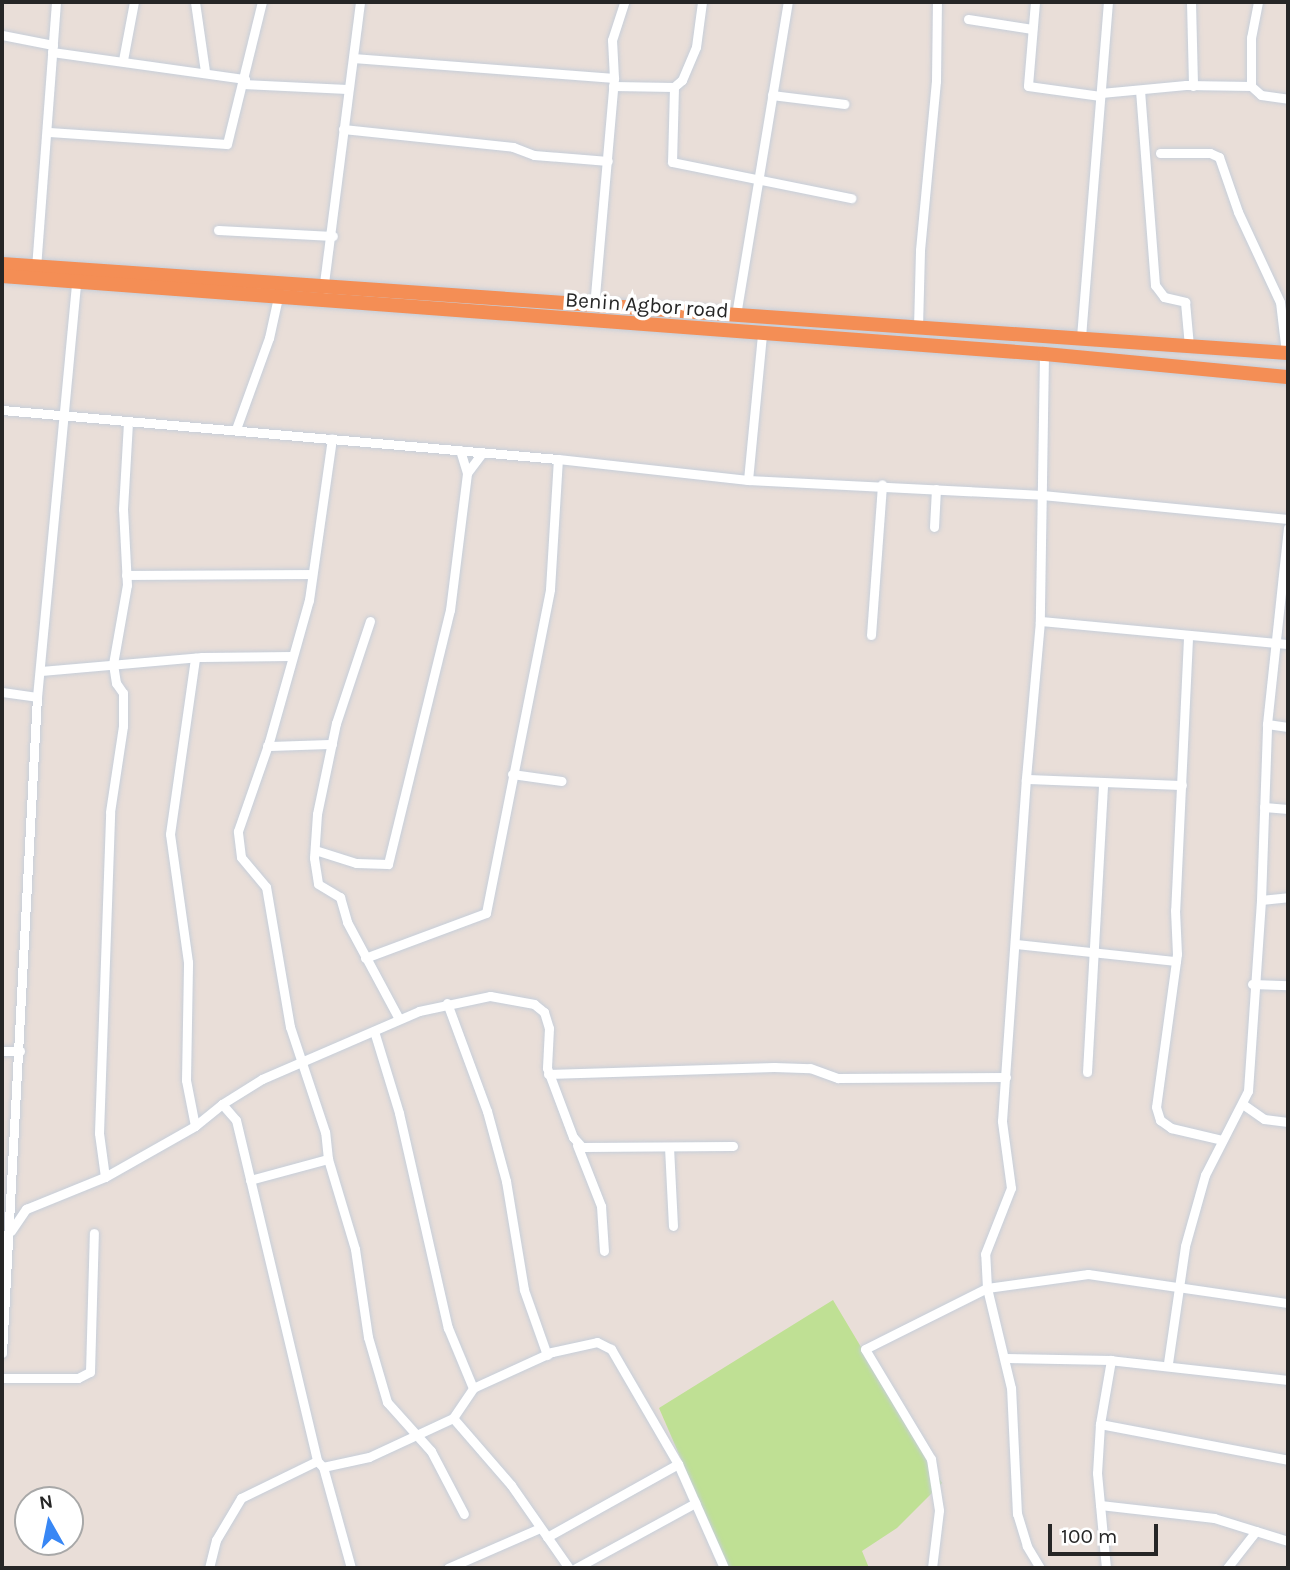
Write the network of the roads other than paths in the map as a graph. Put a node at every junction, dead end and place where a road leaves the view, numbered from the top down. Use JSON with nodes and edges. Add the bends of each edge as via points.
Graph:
{"nodes":[{"id":1,"x":56,"y":2,"type":"edge"},
{"id":2,"x":134,"y":2,"type":"edge"},
{"id":3,"x":195,"y":2,"type":"edge"},
{"id":4,"x":262,"y":2,"type":"edge"},
{"id":5,"x":360,"y":2,"type":"edge"},
{"id":6,"x":624,"y":2,"type":"edge"},
{"id":7,"x":702,"y":2,"type":"edge"},
{"id":8,"x":788,"y":2,"type":"edge"},
{"id":9,"x":937,"y":2,"type":"edge"},
{"id":10,"x":1035,"y":2,"type":"edge"},
{"id":11,"x":1108,"y":2,"type":"edge"},
{"id":12,"x":1191,"y":2,"type":"edge"},
{"id":13,"x":1258,"y":2,"type":"edge"},
{"id":14,"x":968,"y":19,"type":"dead end"},
{"id":15,"x":1032,"y":29,"type":"junction"},
{"id":16,"x":2,"y":35,"type":"edge"},
{"id":17,"x":53,"y":49,"type":"junction"},
{"id":18,"x":353,"y":58,"type":"junction"},
{"id":19,"x":124,"y":60,"type":"junction"},
{"id":20,"x":205,"y":71,"type":"junction"},
{"id":21,"x":244,"y":82,"type":"junction"},
{"id":22,"x":614,"y":82,"type":"junction"},
{"id":23,"x":1193,"y":86,"type":"junction"},
{"id":24,"x":1251,"y":86,"type":"junction"},
{"id":25,"x":674,"y":87,"type":"junction"},
{"id":26,"x":347,"y":89,"type":"junction"},
{"id":27,"x":1140,"y":90,"type":"junction"},
{"id":28,"x":1101,"y":94,"type":"junction"},
{"id":29,"x":772,"y":95,"type":"junction"},
{"id":30,"x":1288,"y":99,"type":"edge"},
{"id":31,"x":844,"y":104,"type":"dead end"},
{"id":32,"x":343,"y":129,"type":"junction"},
{"id":33,"x":49,"y":132,"type":"junction"},
{"id":34,"x":1160,"y":153,"type":"dead end"},
{"id":35,"x":608,"y":161,"type":"junction"},
{"id":36,"x":761,"y":176,"type":"junction"},
{"id":37,"x":851,"y":198,"type":"dead end"},
{"id":38,"x":218,"y":230,"type":"dead end"},
{"id":39,"x":333,"y":236,"type":"junction"},
{"id":40,"x":2,"y":264,"type":"edge"},
{"id":41,"x":36,"y":268,"type":"junction"},
{"id":42,"x":2,"y":276,"type":"edge"},
{"id":43,"x":76,"y":283,"type":"junction"},
{"id":44,"x":323,"y":295,"type":"junction"},
{"id":45,"x":278,"y":298,"type":"junction"},
{"id":46,"x":594,"y":307,"type":"junction"},
{"id":47,"x":736,"y":315,"type":"junction"},
{"id":48,"x":918,"y":327,"type":"junction"},
{"id":49,"x":762,"y":335,"type":"junction"},
{"id":50,"x":1081,"y":337,"type":"junction"},
{"id":51,"x":1189,"y":346,"type":"junction"},
{"id":52,"x":1287,"y":352,"type":"edge"},
{"id":53,"x":1044,"y":354,"type":"junction"},
{"id":54,"x":1288,"y":377,"type":"edge"},
{"id":55,"x":2,"y":410,"type":"edge"},
{"id":56,"x":62,"y":415,"type":"junction"},
{"id":57,"x":128,"y":421,"type":"junction"},
{"id":58,"x":236,"y":429,"type":"junction"},
{"id":59,"x":332,"y":439,"type":"junction"},
{"id":60,"x":460,"y":450,"type":"junction"},
{"id":61,"x":482,"y":452,"type":"junction"},
{"id":62,"x":558,"y":458,"type":"junction"},
{"id":63,"x":467,"y":473,"type":"junction"},
{"id":64,"x":748,"y":480,"type":"junction"},
{"id":65,"x":882,"y":484,"type":"junction"},
{"id":66,"x":936,"y":489,"type":"junction"},
{"id":67,"x":1042,"y":495,"type":"junction"},
{"id":68,"x":1288,"y":519,"type":"edge"},
{"id":69,"x":934,"y":527,"type":"dead end"},
{"id":70,"x":1288,"y":528,"type":"edge"},
{"id":71,"x":312,"y":574,"type":"junction"},
{"id":72,"x":126,"y":575,"type":"junction"},
{"id":73,"x":370,"y":621,"type":"dead end"},
{"id":74,"x":1040,"y":621,"type":"junction"},
{"id":75,"x":871,"y":635,"type":"dead end"},
{"id":76,"x":1188,"y":638,"type":"junction"},
{"id":77,"x":1273,"y":643,"type":"junction"},
{"id":78,"x":1288,"y":644,"type":"edge"},
{"id":79,"x":292,"y":656,"type":"junction"},
{"id":80,"x":195,"y":658,"type":"junction"},
{"id":81,"x":113,"y":664,"type":"junction"},
{"id":82,"x":41,"y":671,"type":"junction"},
{"id":83,"x":2,"y":692,"type":"edge"},
{"id":84,"x":37,"y":697,"type":"junction"},
{"id":85,"x":1267,"y":724,"type":"junction"},
{"id":86,"x":1288,"y":727,"type":"edge"},
{"id":87,"x":332,"y":744,"type":"junction"},
{"id":88,"x":267,"y":746,"type":"junction"},
{"id":89,"x":512,"y":774,"type":"junction"},
{"id":90,"x":1026,"y":779,"type":"junction"},
{"id":91,"x":562,"y":781,"type":"dead end"},
{"id":92,"x":1103,"y":783,"type":"junction"},
{"id":93,"x":1182,"y":785,"type":"junction"},
{"id":94,"x":1264,"y":807,"type":"junction"},
{"id":95,"x":1288,"y":809,"type":"edge"},
{"id":96,"x":315,"y":850,"type":"junction"},
{"id":97,"x":1288,"y":897,"type":"edge"},
{"id":98,"x":1261,"y":900,"type":"junction"},
{"id":99,"x":1016,"y":944,"type":"junction"},
{"id":100,"x":1097,"y":950,"type":"junction"},
{"id":101,"x":365,"y":958,"type":"junction"},
{"id":102,"x":1176,"y":961,"type":"junction"},
{"id":103,"x":1252,"y":984,"type":"junction"},
{"id":104,"x":1288,"y":985,"type":"edge"},
{"id":105,"x":447,"y":1003,"type":"junction"},
{"id":106,"x":399,"y":1019,"type":"junction"},
{"id":107,"x":374,"y":1031,"type":"junction"},
{"id":108,"x":2,"y":1051,"type":"edge"},
{"id":109,"x":20,"y":1051,"type":"junction"},
{"id":110,"x":303,"y":1062,"type":"junction"},
{"id":111,"x":1087,"y":1072,"type":"dead end"},
{"id":112,"x":548,"y":1074,"type":"junction"},
{"id":113,"x":1006,"y":1077,"type":"junction"},
{"id":114,"x":222,"y":1104,"type":"junction"},
{"id":115,"x":1244,"y":1105,"type":"junction"},
{"id":116,"x":1288,"y":1122,"type":"edge"},
{"id":117,"x":195,"y":1126,"type":"junction"},
{"id":118,"x":1222,"y":1140,"type":"junction"},
{"id":119,"x":576,"y":1143,"type":"junction"},
{"id":120,"x":733,"y":1146,"type":"dead end"},
{"id":121,"x":668,"y":1147,"type":"junction"},
{"id":122,"x":328,"y":1159,"type":"junction"},
{"id":123,"x":105,"y":1177,"type":"junction"},
{"id":124,"x":250,"y":1180,"type":"junction"},
{"id":125,"x":11,"y":1203,"type":"junction"},
{"id":126,"x":26,"y":1209,"type":"junction"},
{"id":127,"x":673,"y":1226,"type":"dead end"},
{"id":128,"x":11,"y":1231,"type":"junction"},
{"id":129,"x":94,"y":1233,"type":"dead end"},
{"id":130,"x":604,"y":1251,"type":"dead end"},
{"id":131,"x":1179,"y":1287,"type":"junction"},
{"id":132,"x":987,"y":1288,"type":"junction"},
{"id":133,"x":1288,"y":1303,"type":"edge"},
{"id":134,"x":2,"y":1353,"type":"edge"},
{"id":135,"x":547,"y":1355,"type":"junction"},
{"id":136,"x":1006,"y":1358,"type":"junction"},
{"id":137,"x":1111,"y":1360,"type":"junction"},
{"id":138,"x":1168,"y":1363,"type":"junction"},
{"id":139,"x":2,"y":1378,"type":"edge"},
{"id":140,"x":1288,"y":1380,"type":"edge"},
{"id":141,"x":473,"y":1388,"type":"junction"},
{"id":142,"x":453,"y":1418,"type":"junction"},
{"id":143,"x":1100,"y":1424,"type":"junction"},
{"id":144,"x":413,"y":1434,"type":"junction"},
{"id":145,"x":1288,"y":1460,"type":"edge"},
{"id":146,"x":320,"y":1464,"type":"junction"},
{"id":147,"x":678,"y":1464,"type":"junction"},
{"id":148,"x":695,"y":1503,"type":"junction"},
{"id":149,"x":1100,"y":1505,"type":"junction"},
{"id":150,"x":464,"y":1514,"type":"dead end"},
{"id":151,"x":540,"y":1528,"type":"junction"},
{"id":152,"x":1256,"y":1531,"type":"junction"},
{"id":153,"x":547,"y":1537,"type":"junction"},
{"id":154,"x":1288,"y":1541,"type":"edge"},
{"id":155,"x":209,"y":1568,"type":"edge"},
{"id":156,"x":351,"y":1568,"type":"edge"},
{"id":157,"x":448,"y":1568,"type":"edge"},
{"id":158,"x":569,"y":1568,"type":"edge"},
{"id":159,"x":576,"y":1568,"type":"edge"},
{"id":160,"x":724,"y":1568,"type":"edge"},
{"id":161,"x":932,"y":1568,"type":"edge"},
{"id":162,"x":1040,"y":1568,"type":"edge"},
{"id":163,"x":1106,"y":1568,"type":"edge"},
{"id":164,"x":1227,"y":1568,"type":"edge"}],
"edges":[{"from":1,"to":17,"type":"street"},
{"from":2,"to":19,"type":"street"},
{"from":3,"to":20,"type":"street"},
{"from":4,"to":21,"type":"street"},
{"from":5,"to":18,"type":"street"},
{"from":6,"to":22,"type":"street","via":[[612,40]]},
{"from":7,"to":25,"type":"street","via":[[695,47],[682,80]]},
{"from":8,"to":29,"type":"street"},
{"from":9,"to":48,"type":"street","via":[[936,81],[920,250]]},
{"from":10,"to":15,"type":"street"},
{"from":11,"to":28,"type":"street"},
{"from":12,"to":23,"type":"street"},
{"from":13,"to":24,"type":"street","via":[[1251,38]]},
{"from":14,"to":15,"type":"street"},
{"from":15,"to":28,"type":"street","via":[[1028,86]]},
{"from":16,"to":17,"type":"street"},
{"from":17,"to":19,"type":"street"},
{"from":17,"to":33,"type":"street"},
{"from":18,"to":22,"type":"street"},
{"from":18,"to":26,"type":"street"},
{"from":19,"to":20,"type":"street"},
{"from":20,"to":21,"type":"street"},
{"from":21,"to":26,"type":"street"},
{"from":21,"to":33,"type":"street","via":[[224,146]]},
{"from":22,"to":25,"type":"street"},
{"from":22,"to":35,"type":"street"},
{"from":23,"to":24,"type":"street"},
{"from":23,"to":27,"type":"street"},
{"from":24,"to":30,"type":"street","via":[[1261,95]]},
{"from":25,"to":36,"type":"street","via":[[672,162]]},
{"from":26,"to":32,"type":"street"},
{"from":27,"to":28,"type":"street"},
{"from":27,"to":51,"type":"street","via":[[1155,285],[1164,297],[1185,302]]},
{"from":28,"to":50,"type":"street"},
{"from":29,"to":31,"type":"street"},
{"from":29,"to":36,"type":"street"},
{"from":32,"to":35,"type":"street"},
{"from":32,"to":39,"type":"street"},
{"from":33,"to":41,"type":"street"},
{"from":34,"to":52,"type":"street","via":[[1219,157],[1238,212],[1280,302]]},
{"from":35,"to":46,"type":"street"},
{"from":36,"to":37,"type":"street"},
{"from":36,"to":47,"type":"street"},
{"from":38,"to":39,"type":"street"},
{"from":39,"to":44,"type":"street"},
{"from":40,"to":41,"type":"highway","name":"Benin Agbor road"},
{"from":41,"to":44,"type":"highway","name":"Benin Agbor road"},
{"from":42,"to":43,"type":"highway","name":"Benin Agbor road"},
{"from":43,"to":45,"type":"highway","name":"Benin Agbor road"},
{"from":43,"to":56,"type":"street"},
{"from":44,"to":45,"type":"highway","name":"Benin Agbor road"},
{"from":44,"to":46,"type":"highway","name":"Benin Agbor road"},
{"from":44,"to":49,"type":"highway","name":"Benin Agbor road"},
{"from":45,"to":58,"type":"street","via":[[269,338]]},
{"from":46,"to":47,"type":"highway","name":"Benin Agbor road"},
{"from":47,"to":48,"type":"highway","name":"Benin Agbor road"},
{"from":48,"to":50,"type":"highway","name":"Benin Agbor road"},
{"from":49,"to":53,"type":"highway","name":"Benin Agbor road"},
{"from":49,"to":64,"type":"street"},
{"from":50,"to":51,"type":"highway","name":"Benin Agbor road"},
{"from":51,"to":52,"type":"highway","name":"Benin Agbor road"},
{"from":53,"to":54,"type":"highway","name":"Benin Agbor road"},
{"from":53,"to":67,"type":"street"},
{"from":55,"to":56,"type":"street"},
{"from":56,"to":57,"type":"street"},
{"from":56,"to":82,"type":"street"},
{"from":57,"to":58,"type":"street"},
{"from":57,"to":72,"type":"street","via":[[123,509]]},
{"from":58,"to":59,"type":"street"},
{"from":59,"to":60,"type":"street"},
{"from":59,"to":71,"type":"street"},
{"from":60,"to":61,"type":"street"},
{"from":60,"to":63,"type":"street"},
{"from":61,"to":62,"type":"street"},
{"from":61,"to":63,"type":"street"},
{"from":62,"to":64,"type":"street"},
{"from":62,"to":89,"type":"street","via":[[550,589]]},
{"from":63,"to":96,"type":"street","via":[[450,610],[388,864],[356,863]]},
{"from":64,"to":65,"type":"street"},
{"from":65,"to":66,"type":"street"},
{"from":65,"to":75,"type":"street"},
{"from":66,"to":67,"type":"street"},
{"from":66,"to":69,"type":"street"},
{"from":67,"to":68,"type":"street"},
{"from":67,"to":74,"type":"street"},
{"from":70,"to":77,"type":"street"},
{"from":71,"to":72,"type":"street"},
{"from":71,"to":79,"type":"street"},
{"from":72,"to":81,"type":"street"},
{"from":73,"to":87,"type":"street"},
{"from":74,"to":76,"type":"street"},
{"from":74,"to":90,"type":"street"},
{"from":76,"to":77,"type":"street"},
{"from":76,"to":93,"type":"street"},
{"from":77,"to":78,"type":"street"},
{"from":77,"to":85,"type":"street"},
{"from":79,"to":80,"type":"street"},
{"from":79,"to":88,"type":"street"},
{"from":80,"to":81,"type":"street"},
{"from":80,"to":117,"type":"street","via":[[170,834],[188,962],[186,1080]]},
{"from":81,"to":82,"type":"street"},
{"from":81,"to":123,"type":"street","via":[[123,703],[110,812],[106,915],[99,1133]]},
{"from":82,"to":84,"type":"street"},
{"from":83,"to":84,"type":"street"},
{"from":84,"to":109,"type":"street"},
{"from":85,"to":86,"type":"street"},
{"from":85,"to":94,"type":"street"},
{"from":87,"to":88,"type":"street"},
{"from":87,"to":96,"type":"street"},
{"from":88,"to":110,"type":"street","via":[[238,831],[238,845],[241,857],[266,887],[290,1027]]},
{"from":89,"to":91,"type":"street"},
{"from":89,"to":101,"type":"street","via":[[485,913]]},
{"from":90,"to":92,"type":"street"},
{"from":90,"to":99,"type":"street"},
{"from":92,"to":93,"type":"street"},
{"from":92,"to":100,"type":"street"},
{"from":93,"to":102,"type":"street"},
{"from":94,"to":95,"type":"street"},
{"from":94,"to":98,"type":"street"},
{"from":96,"to":101,"type":"street","via":[[318,884],[340,897]]},
{"from":97,"to":98,"type":"street"},
{"from":98,"to":103,"type":"street"},
{"from":99,"to":100,"type":"street"},
{"from":99,"to":113,"type":"street"},
{"from":100,"to":102,"type":"street"},
{"from":100,"to":111,"type":"street"},
{"from":101,"to":106,"type":"street"},
{"from":102,"to":118,"type":"street","via":[[1158,1114],[1171,1128]]},
{"from":103,"to":104,"type":"street"},
{"from":103,"to":115,"type":"street"},
{"from":105,"to":106,"type":"street"},
{"from":105,"to":112,"type":"street","via":[[490,996],[541,1007],[549,1028]]},
{"from":105,"to":135,"type":"street","via":[[487,1111],[506,1181],[524,1290]]},
{"from":106,"to":107,"type":"street"},
{"from":107,"to":110,"type":"street"},
{"from":107,"to":141,"type":"street","via":[[399,1112],[448,1328]]},
{"from":108,"to":109,"type":"street"},
{"from":109,"to":125,"type":"street"},
{"from":110,"to":114,"type":"street","via":[[262,1079]]},
{"from":110,"to":122,"type":"street"},
{"from":112,"to":113,"type":"street","via":[[774,1067],[810,1068],[838,1079]]},
{"from":112,"to":119,"type":"street"},
{"from":113,"to":132,"type":"street","via":[[1002,1121],[1011,1188],[985,1254]]},
{"from":114,"to":117,"type":"street"},
{"from":114,"to":124,"type":"street","via":[[236,1120]]},
{"from":115,"to":116,"type":"street","via":[[1265,1119]]},
{"from":115,"to":118,"type":"street"},
{"from":117,"to":123,"type":"street"},
{"from":118,"to":131,"type":"street","via":[[1205,1175]]},
{"from":119,"to":121,"type":"street","via":[[587,1148]]},
{"from":119,"to":130,"type":"street","via":[[601,1206]]},
{"from":120,"to":121,"type":"street"},
{"from":121,"to":127,"type":"street"},
{"from":122,"to":124,"type":"street"},
{"from":122,"to":144,"type":"street","via":[[355,1249],[368,1337],[384,1392]]},
{"from":123,"to":126,"type":"street"},
{"from":124,"to":146,"type":"street"},
{"from":125,"to":126,"type":"street"},
{"from":125,"to":128,"type":"street"},
{"from":126,"to":128,"type":"street"},
{"from":128,"to":134,"type":"street"},
{"from":129,"to":139,"type":"street","via":[[90,1372],[78,1378]]},
{"from":131,"to":132,"type":"street","via":[[1088,1275]]},
{"from":131,"to":133,"type":"street"},
{"from":131,"to":138,"type":"street"},
{"from":132,"to":136,"type":"street"},
{"from":132,"to":161,"type":"street","via":[[865,1349],[931,1459],[939,1510]]},
{"from":135,"to":141,"type":"street"},
{"from":135,"to":147,"type":"street","via":[[597,1342],[611,1349]]},
{"from":136,"to":137,"type":"street"},
{"from":136,"to":162,"type":"street","via":[[1016,1431],[1017,1514]]},
{"from":137,"to":138,"type":"street"},
{"from":137,"to":143,"type":"street"},
{"from":138,"to":140,"type":"street"},
{"from":141,"to":142,"type":"street"},
{"from":142,"to":144,"type":"street"},
{"from":142,"to":151,"type":"street","via":[[511,1485]]},
{"from":143,"to":145,"type":"street"},
{"from":143,"to":149,"type":"street"},
{"from":144,"to":146,"type":"street","via":[[361,1461]]},
{"from":144,"to":150,"type":"street","via":[[438,1462]]},
{"from":146,"to":155,"type":"street","via":[[241,1498],[216,1540]]},
{"from":146,"to":156,"type":"street"},
{"from":147,"to":148,"type":"street"},
{"from":147,"to":153,"type":"street"},
{"from":148,"to":159,"type":"street"},
{"from":148,"to":160,"type":"street"},
{"from":149,"to":152,"type":"street","via":[[1185,1513]]},
{"from":149,"to":163,"type":"street"},
{"from":151,"to":153,"type":"street"},
{"from":151,"to":157,"type":"street"},
{"from":152,"to":154,"type":"street"},
{"from":152,"to":164,"type":"street"},
{"from":153,"to":158,"type":"street"}]}
